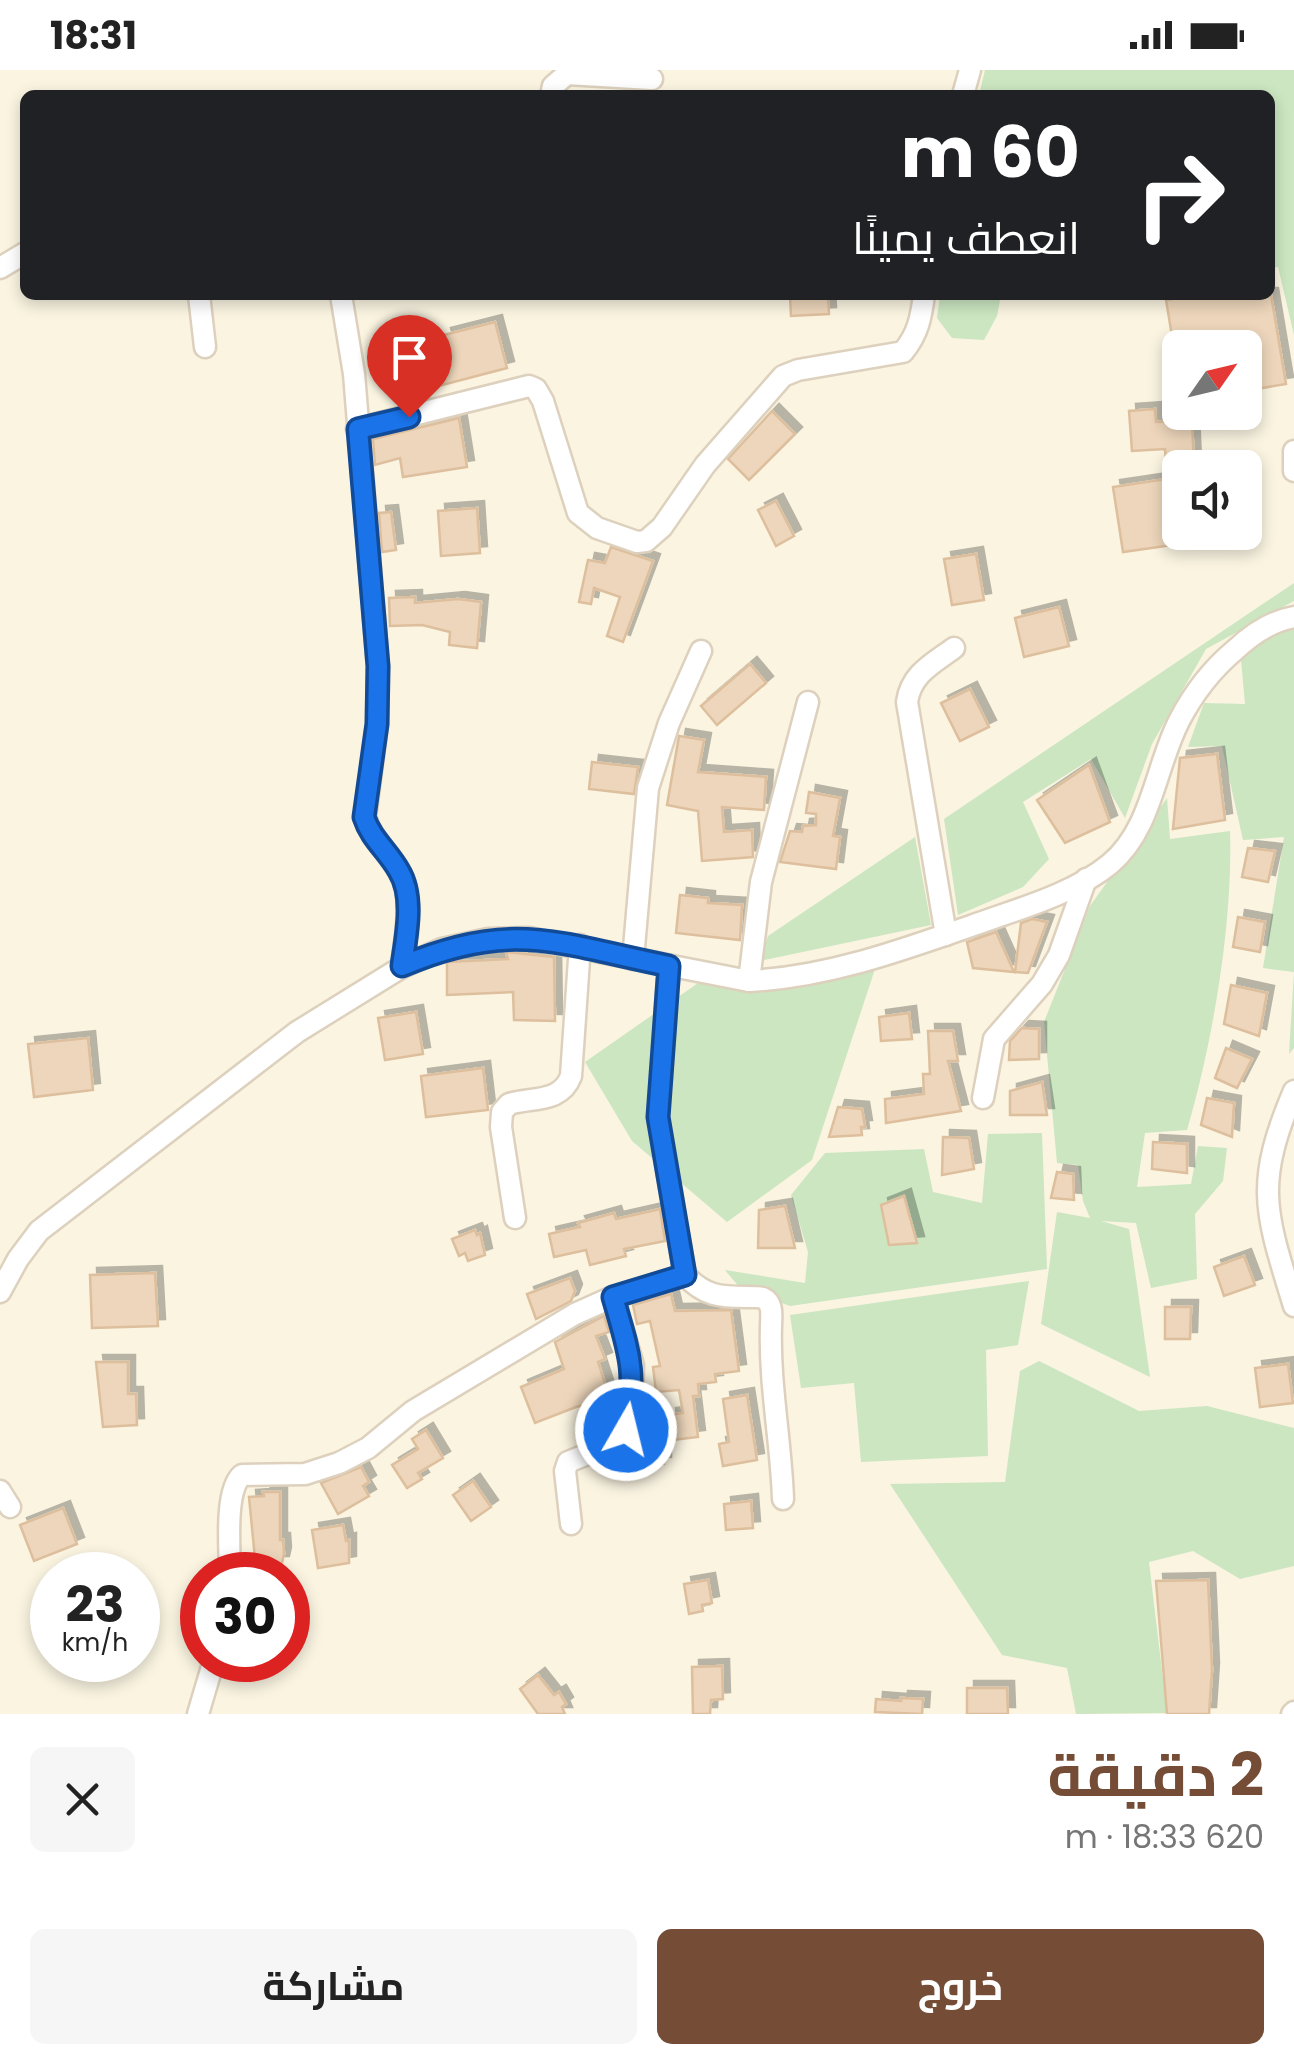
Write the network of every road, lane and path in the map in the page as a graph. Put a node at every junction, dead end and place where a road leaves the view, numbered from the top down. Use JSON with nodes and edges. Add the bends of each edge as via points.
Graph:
{"nodes":[{"id":1,"x":652,"y":78,"type":"dead end"},
{"id":2,"x":552,"y":90,"type":"edge"},
{"id":3,"x":200,"y":300,"type":"edge"},
{"id":4,"x":341,"y":300,"type":"edge"},
{"id":5,"x":923,"y":300,"type":"edge"},
{"id":6,"x":205,"y":347,"type":"dead end"},
{"id":7,"x":358,"y":429,"type":"junction"},
{"id":8,"x":1294,"y":451,"type":"edge"},
{"id":9,"x":1294,"y":471,"type":"edge"},
{"id":10,"x":1294,"y":617,"type":"edge"},
{"id":11,"x":954,"y":648,"type":"dead end"},
{"id":12,"x":701,"y":651,"type":"dead end"},
{"id":13,"x":808,"y":702,"type":"dead end"},
{"id":14,"x":1086,"y":878,"type":"junction"},
{"id":15,"x":946,"y":934,"type":"junction"},
{"id":16,"x":580,"y":945,"type":"junction"},
{"id":17,"x":633,"y":959,"type":"junction"},
{"id":18,"x":402,"y":966,"type":"junction"},
{"id":19,"x":669,"y":966,"type":"junction"},
{"id":20,"x":749,"y":981,"type":"junction"},
{"id":21,"x":1294,"y":1090,"type":"edge"},
{"id":22,"x":982,"y":1098,"type":"dead end"},
{"id":23,"x":515,"y":1218,"type":"dead end"},
{"id":24,"x":685,"y":1275,"type":"junction"},
{"id":25,"x":0,"y":1292,"type":"edge"},
{"id":26,"x":613,"y":1297,"type":"junction"},
{"id":27,"x":1294,"y":1306,"type":"edge"},
{"id":28,"x":783,"y":1499,"type":"dead end"},
{"id":29,"x":571,"y":1524,"type":"dead end"},
{"id":30,"x":230,"y":1552,"type":"edge"},
{"id":31,"x":207,"y":1682,"type":"edge"},
{"id":32,"x":198,"y":1714,"type":"edge"}],
"edges":[{"from":1,"to":2,"type":"street","via":[[567,74]]},
{"from":3,"to":6,"type":"street"},
{"from":4,"to":7,"type":"street"},
{"from":5,"to":7,"type":"street","via":[[903,352],[783,376],[646,541],[596,528],[578,513],[536,388]]},
{"from":7,"to":18,"type":"street","via":[[378,666],[364,817],[406,886]]},
{"from":8,"to":9,"type":"street"},
{"from":10,"to":14,"type":"street","via":[[1243,642],[1200,686],[1127,845]]},
{"from":11,"to":15,"type":"street","via":[[917,675],[906,702]]},
{"from":12,"to":17,"type":"street","via":[[648,788]]},
{"from":13,"to":20,"type":"street","via":[[761,882]]},
{"from":14,"to":15,"type":"street"},
{"from":14,"to":22,"type":"street","via":[[1059,956],[994,1039]]},
{"from":15,"to":20,"type":"street","via":[[823,972]]},
{"from":16,"to":17,"type":"street"},
{"from":16,"to":18,"type":"street","via":[[488,938]]},
{"from":16,"to":23,"type":"street","via":[[566,1089],[509,1104],[502,1112]]},
{"from":17,"to":19,"type":"street"},
{"from":18,"to":25,"type":"street","via":[[296,1032],[71,1205],[39,1231]]},
{"from":19,"to":20,"type":"street"},
{"from":19,"to":24,"type":"street","via":[[658,1117]]},
{"from":21,"to":27,"type":"street","via":[[1268,1163],[1266,1211]]},
{"from":24,"to":26,"type":"street"},
{"from":24,"to":28,"type":"street","via":[[698,1290],[720,1298],[768,1301]]},
{"from":26,"to":29,"type":"street","via":[[633,1365],[626,1430],[568,1462]]},
{"from":26,"to":30,"type":"street","via":[[413,1410],[339,1464],[305,1474],[242,1475],[231,1497]]},
{"from":31,"to":32,"type":"street"}]}
